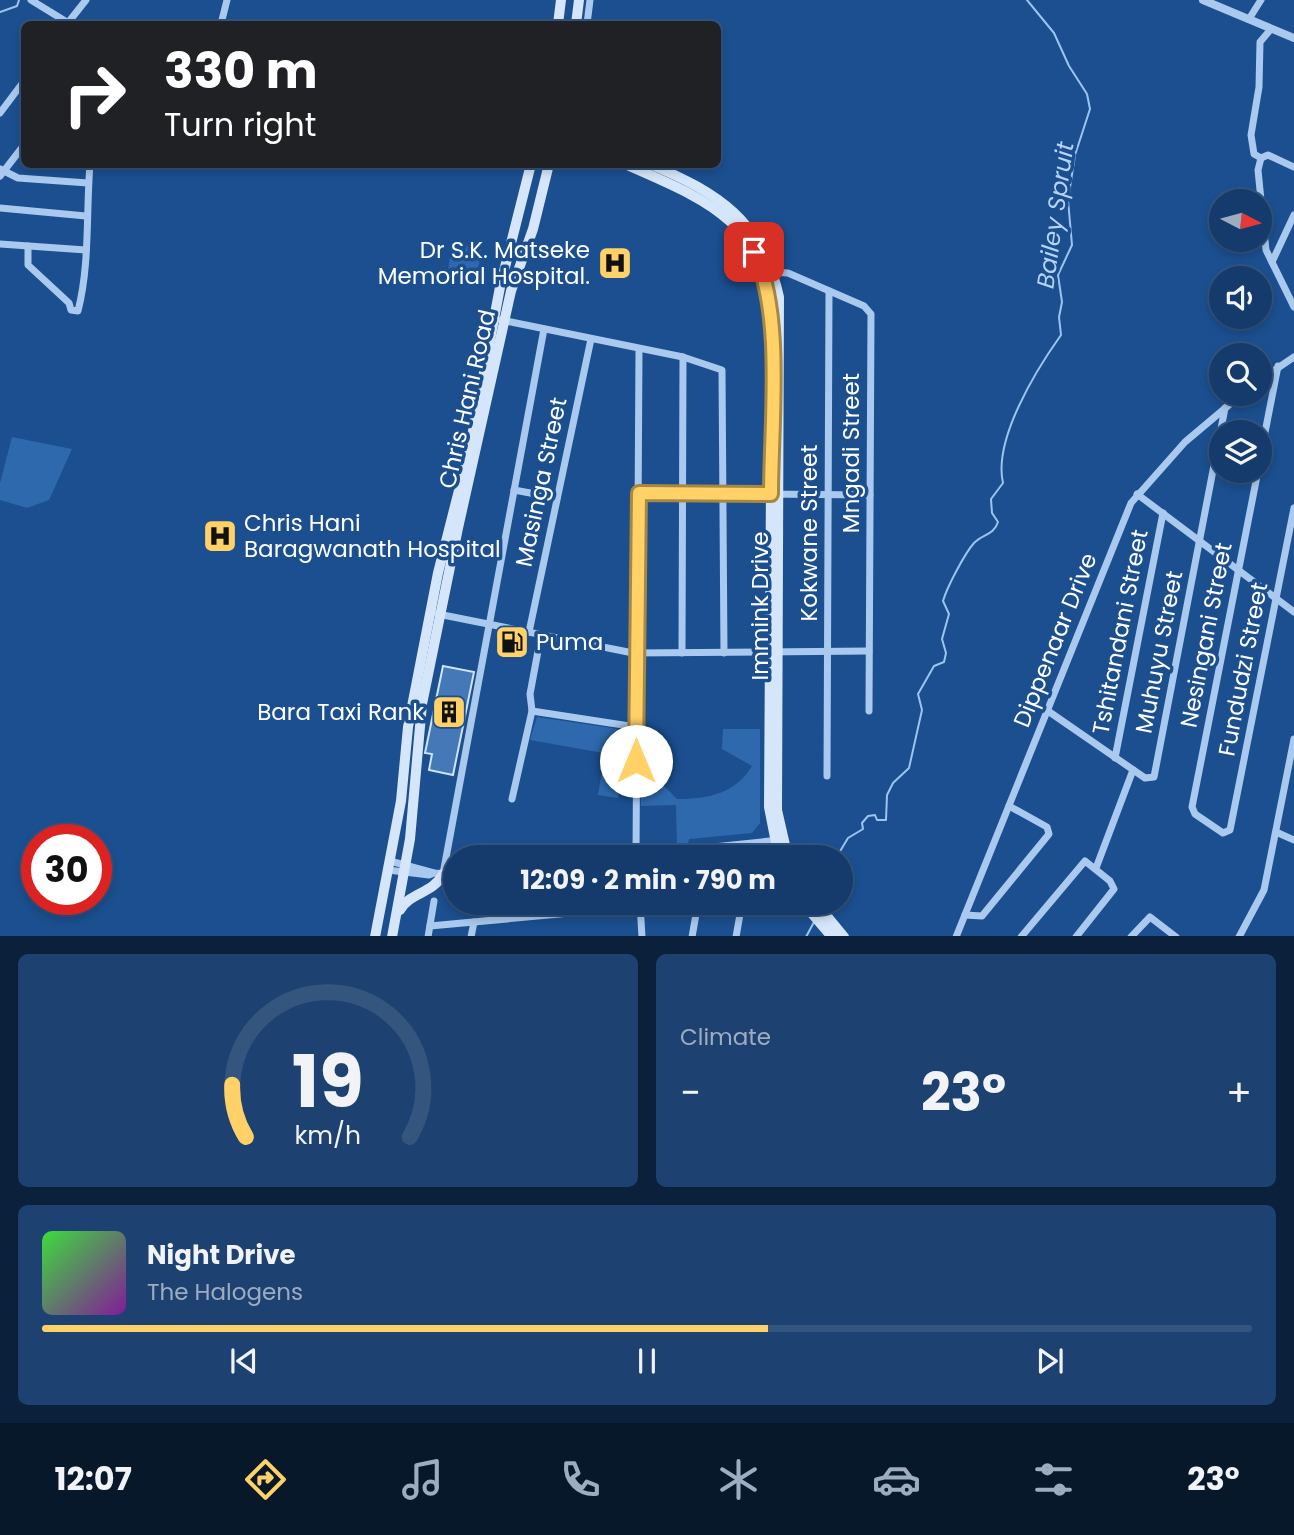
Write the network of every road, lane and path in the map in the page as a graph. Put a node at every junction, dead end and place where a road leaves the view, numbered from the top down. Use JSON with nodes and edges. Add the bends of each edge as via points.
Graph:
{"nodes":[{"id":1,"x":31,"y":0,"type":"edge"},
{"id":2,"x":86,"y":0,"type":"edge"},
{"id":3,"x":227,"y":0,"type":"edge"},
{"id":4,"x":561,"y":0,"type":"edge"},
{"id":5,"x":579,"y":0,"type":"edge"},
{"id":6,"x":590,"y":0,"type":"edge"},
{"id":7,"x":1203,"y":0,"type":"edge"},
{"id":8,"x":1261,"y":0,"type":"edge"},
{"id":9,"x":1249,"y":19,"type":"junction"},
{"id":10,"x":64,"y":21,"type":"edge"},
{"id":11,"x":70,"y":21,"type":"edge"},
{"id":12,"x":222,"y":21,"type":"edge"},
{"id":13,"x":558,"y":21,"type":"edge"},
{"id":14,"x":576,"y":21,"type":"edge"},
{"id":15,"x":587,"y":21,"type":"edge"},
{"id":16,"x":1271,"y":29,"type":"junction"},
{"id":17,"x":1294,"y":38,"type":"edge"},
{"id":18,"x":21,"y":85,"type":"edge"},
{"id":19,"x":0,"y":113,"type":"edge"},
{"id":20,"x":21,"y":149,"type":"edge"},
{"id":21,"x":1261,"y":158,"type":"junction"},
{"id":22,"x":1294,"y":167,"type":"edge"},
{"id":23,"x":90,"y":168,"type":"edge"},
{"id":24,"x":530,"y":168,"type":"edge"},
{"id":25,"x":547,"y":168,"type":"edge"},
{"id":26,"x":634,"y":168,"type":"edge"},
{"id":27,"x":659,"y":168,"type":"edge"},
{"id":28,"x":1,"y":172,"type":"edge"},
{"id":29,"x":88,"y":183,"type":"junction"},
{"id":30,"x":0,"y":208,"type":"edge"},
{"id":31,"x":1294,"y":215,"type":"edge"},
{"id":32,"x":86,"y":216,"type":"junction"},
{"id":33,"x":0,"y":244,"type":"edge"},
{"id":34,"x":28,"y":246,"type":"junction"},
{"id":35,"x":86,"y":250,"type":"junction"},
{"id":36,"x":1272,"y":262,"type":"junction"},
{"id":37,"x":768,"y":273,"type":"junction"},
{"id":38,"x":829,"y":291,"type":"junction"},
{"id":39,"x":1294,"y":307,"type":"edge"},
{"id":40,"x":498,"y":319,"type":"junction"},
{"id":41,"x":544,"y":329,"type":"junction"},
{"id":42,"x":591,"y":339,"type":"junction"},
{"id":43,"x":639,"y":349,"type":"junction"},
{"id":44,"x":682,"y":357,"type":"junction"},
{"id":45,"x":1294,"y":357,"type":"edge"},
{"id":46,"x":1278,"y":366,"type":"junction"},
{"id":47,"x":1272,"y":371,"type":"edge"},
{"id":48,"x":1227,"y":406,"type":"edge"},
{"id":49,"x":1225,"y":408,"type":"junction"},
{"id":50,"x":1267,"y":420,"type":"edge"},
{"id":51,"x":1256,"y":483,"type":"edge"},
{"id":52,"x":514,"y":490,"type":"junction"},
{"id":53,"x":639,"y":493,"type":"junction"},
{"id":54,"x":681,"y":494,"type":"junction"},
{"id":55,"x":723,"y":494,"type":"junction"},
{"id":56,"x":775,"y":494,"type":"junction"},
{"id":57,"x":1137,"y":494,"type":"junction"},
{"id":58,"x":828,"y":495,"type":"junction"},
{"id":59,"x":870,"y":495,"type":"junction"},
{"id":60,"x":557,"y":498,"type":"junction"},
{"id":61,"x":1294,"y":508,"type":"edge"},
{"id":62,"x":1163,"y":513,"type":"junction"},
{"id":63,"x":1200,"y":542,"type":"junction"},
{"id":64,"x":1238,"y":570,"type":"junction"},
{"id":65,"x":1276,"y":599,"type":"junction"},
{"id":66,"x":1294,"y":612,"type":"edge"},
{"id":67,"x":436,"y":614,"type":"junction"},
{"id":68,"x":488,"y":624,"type":"junction"},
{"id":69,"x":529,"y":632,"type":"junction"},
{"id":70,"x":541,"y":635,"type":"junction"},
{"id":71,"x":869,"y":651,"type":"junction"},
{"id":72,"x":637,"y":653,"type":"junction"},
{"id":73,"x":681,"y":653,"type":"junction"},
{"id":74,"x":724,"y":653,"type":"junction"},
{"id":75,"x":774,"y":653,"type":"junction"},
{"id":76,"x":827,"y":653,"type":"junction"},
{"id":77,"x":532,"y":711,"type":"junction"},
{"id":78,"x":869,"y":711,"type":"dead end"},
{"id":79,"x":1048,"y":711,"type":"junction"},
{"id":80,"x":636,"y":727,"type":"junction"},
{"id":81,"x":1294,"y":739,"type":"edge"},
{"id":82,"x":1115,"y":758,"type":"junction"},
{"id":83,"x":1132,"y":770,"type":"junction"},
{"id":84,"x":827,"y":776,"type":"dead end"},
{"id":85,"x":512,"y":799,"type":"dead end"},
{"id":86,"x":1009,"y":806,"type":"junction"},
{"id":87,"x":1276,"y":832,"type":"junction"},
{"id":88,"x":1223,"y":833,"type":"joint"},
{"id":89,"x":777,"y":840,"type":"junction"},
{"id":90,"x":1294,"y":840,"type":"edge"},
{"id":91,"x":636,"y":845,"type":"edge"},
{"id":92,"x":733,"y":845,"type":"edge"},
{"id":93,"x":778,"y":845,"type":"edge"},
{"id":94,"x":780,"y":845,"type":"edge"},
{"id":95,"x":389,"y":866,"type":"junction"},
{"id":96,"x":405,"y":868,"type":"junction"},
{"id":97,"x":1096,"y":868,"type":"junction"},
{"id":98,"x":439,"y":874,"type":"junction"},
{"id":99,"x":443,"y":874,"type":"edge"},
{"id":100,"x":434,"y":901,"type":"dead end"},
{"id":101,"x":542,"y":915,"type":"edge"},
{"id":102,"x":641,"y":915,"type":"edge"},
{"id":103,"x":696,"y":915,"type":"edge"},
{"id":104,"x":740,"y":915,"type":"edge"},
{"id":105,"x":820,"y":915,"type":"edge"},
{"id":106,"x":823,"y":915,"type":"edge"},
{"id":107,"x":965,"y":915,"type":"junction"},
{"id":108,"x":396,"y":918,"type":"junction"},
{"id":109,"x":474,"y":922,"type":"junction"},
{"id":110,"x":430,"y":926,"type":"junction"},
{"id":111,"x":375,"y":936,"type":"edge"},
{"id":112,"x":392,"y":936,"type":"edge"},
{"id":113,"x":428,"y":936,"type":"edge"},
{"id":114,"x":471,"y":936,"type":"edge"},
{"id":115,"x":642,"y":936,"type":"edge"},
{"id":116,"x":692,"y":936,"type":"edge"},
{"id":117,"x":736,"y":936,"type":"edge"},
{"id":118,"x":832,"y":936,"type":"edge"},
{"id":119,"x":844,"y":936,"type":"edge"},
{"id":120,"x":956,"y":936,"type":"edge"},
{"id":121,"x":1021,"y":936,"type":"edge"},
{"id":122,"x":1076,"y":936,"type":"edge"},
{"id":123,"x":1131,"y":936,"type":"edge"},
{"id":124,"x":1176,"y":936,"type":"edge"},
{"id":125,"x":1239,"y":936,"type":"edge"}],
"edges":[{"from":1,"to":10,"type":"street"},
{"from":2,"to":11,"type":"street"},
{"from":3,"to":12,"type":"street"},
{"from":4,"to":13,"type":"main road"},
{"from":5,"to":14,"type":"main road"},
{"from":6,"to":15,"type":"street"},
{"from":7,"to":9,"type":"street"},
{"from":8,"to":9,"type":"street"},
{"from":9,"to":16,"type":"street"},
{"from":16,"to":17,"type":"street"},
{"from":16,"to":21,"type":"street","via":[[1260,42],[1251,135],[1251,146]]},
{"from":18,"to":19,"type":"street"},
{"from":20,"to":28,"type":"street"},
{"from":21,"to":22,"type":"street","via":[[1272,156]]},
{"from":21,"to":36,"type":"street","via":[[1259,191],[1265,245]]},
{"from":23,"to":29,"type":"street"},
{"from":24,"to":40,"type":"main road","name":"Chris Hani Road"},
{"from":25,"to":40,"type":"main road","name":"Chris Hani Road","via":[[541,203]]},
{"from":26,"to":37,"type":"main road","name":"Immink Drive","via":[[707,201],[739,230]]},
{"from":27,"to":37,"type":"main road","name":"Immink Drive","via":[[726,204],[750,229]]},
{"from":28,"to":29,"type":"street","via":[[18,178]]},
{"from":29,"to":32,"type":"street"},
{"from":30,"to":32,"type":"street"},
{"from":31,"to":36,"type":"street"},
{"from":32,"to":35,"type":"street"},
{"from":33,"to":34,"type":"street"},
{"from":34,"to":35,"type":"street"},
{"from":34,"to":35,"type":"street","via":[[27,264],[74,312],[79,310],[86,275]]},
{"from":36,"to":39,"type":"street"},
{"from":37,"to":38,"type":"street","name":"Mngadi Street","via":[[788,273]]},
{"from":37,"to":56,"type":"main road","name":"Immink Drive","via":[[781,315]]},
{"from":38,"to":58,"type":"street","name":"Kokwane Street"},
{"from":38,"to":59,"type":"street","name":"Mngadi Street","via":[[864,306],[871,314]]},
{"from":40,"to":41,"type":"street"},
{"from":40,"to":67,"type":"main road","name":"Chris Hani Road"},
{"from":41,"to":42,"type":"street"},
{"from":41,"to":52,"type":"street"},
{"from":42,"to":43,"type":"street"},
{"from":42,"to":60,"type":"street","name":"Masinga Street"},
{"from":43,"to":44,"type":"street"},
{"from":43,"to":53,"type":"street"},
{"from":44,"to":54,"type":"street"},
{"from":44,"to":55,"type":"street","via":[[720,367],[724,374]]},
{"from":45,"to":46,"type":"street"},
{"from":46,"to":47,"type":"street"},
{"from":46,"to":50,"type":"street"},
{"from":48,"to":49,"type":"street","name":"Dippenaar Drive"},
{"from":49,"to":57,"type":"street","name":"Dippenaar Drive","via":[[1185,442]]},
{"from":49,"to":63,"type":"street","name":"Muhuyu Street"},
{"from":51,"to":64,"type":"street","name":"Nesingani Street"},
{"from":52,"to":60,"type":"street"},
{"from":52,"to":68,"type":"street"},
{"from":53,"to":54,"type":"street"},
{"from":53,"to":72,"type":"street"},
{"from":54,"to":55,"type":"street"},
{"from":54,"to":73,"type":"street"},
{"from":55,"to":56,"type":"street"},
{"from":55,"to":74,"type":"street"},
{"from":56,"to":58,"type":"street"},
{"from":56,"to":75,"type":"main road","name":"Immink Drive"},
{"from":57,"to":62,"type":"street"},
{"from":57,"to":79,"type":"street","name":"Dippenaar Drive"},
{"from":58,"to":59,"type":"street"},
{"from":58,"to":76,"type":"street","name":"Kokwane Street"},
{"from":59,"to":71,"type":"street","name":"Mngadi Street"},
{"from":60,"to":69,"type":"street","name":"Masinga Street"},
{"from":61,"to":65,"type":"street","name":"Fundudzi Street"},
{"from":62,"to":63,"type":"street"},
{"from":62,"to":82,"type":"street","name":"Tshitandani Street"},
{"from":63,"to":64,"type":"street"},
{"from":63,"to":83,"type":"street","name":"Muhuyu Street","via":[[1155,774],[1146,779]]},
{"from":64,"to":65,"type":"street"},
{"from":64,"to":88,"type":"street","name":"Nesingani Street","via":[[1192,807]]},
{"from":65,"to":66,"type":"street"},
{"from":65,"to":88,"type":"street","name":"Fundudzi Street","via":[[1230,830]]},
{"from":67,"to":68,"type":"street"},
{"from":67,"to":95,"type":"main road","via":[[422,655],[408,727]]},
{"from":67,"to":96,"type":"main road","name":"Chris Hani Road"},
{"from":68,"to":69,"type":"street"},
{"from":68,"to":98,"type":"street"},
{"from":69,"to":70,"type":"street"},
{"from":70,"to":72,"type":"street"},
{"from":70,"to":77,"type":"street","via":[[530,694]]},
{"from":71,"to":76,"type":"street"},
{"from":71,"to":78,"type":"street","name":"Mngadi Street"},
{"from":72,"to":73,"type":"street"},
{"from":72,"to":80,"type":"street"},
{"from":73,"to":74,"type":"street"},
{"from":74,"to":75,"type":"street"},
{"from":75,"to":76,"type":"street"},
{"from":75,"to":89,"type":"main road","name":"Immink Drive"},
{"from":76,"to":84,"type":"street","name":"Kokwane Street"},
{"from":77,"to":80,"type":"street"},
{"from":77,"to":85,"type":"street"},
{"from":79,"to":82,"type":"street","name":"Muhuyu Street"},
{"from":79,"to":86,"type":"street","name":"Dippenaar Drive"},
{"from":80,"to":91,"type":"street"},
{"from":81,"to":87,"type":"street"},
{"from":82,"to":83,"type":"street","name":"Muhuyu Street"},
{"from":83,"to":97,"type":"street"},
{"from":86,"to":107,"type":"street","name":"Dippenaar Drive"},
{"from":86,"to":107,"type":"street","via":[[1047,827],[1049,834],[982,916]]},
{"from":87,"to":90,"type":"street"},
{"from":87,"to":125,"type":"street","via":[[1264,890]]},
{"from":89,"to":92,"type":"street"},
{"from":89,"to":93,"type":"main road","name":"Immink Drive"},
{"from":89,"to":94,"type":"main road","name":"Immink Drive"},
{"from":95,"to":96,"type":"street"},
{"from":95,"to":111,"type":"main road"},
{"from":96,"to":98,"type":"street"},
{"from":96,"to":108,"type":"main road","name":"Chris Hani Road"},
{"from":97,"to":121,"type":"street","via":[[1088,862],[1081,864]]},
{"from":97,"to":122,"type":"street","via":[[1111,881],[1113,891]]},
{"from":98,"to":99,"type":"street"},
{"from":98,"to":108,"type":"main road","via":[[435,886],[406,900]]},
{"from":100,"to":110,"type":"street"},
{"from":101,"to":109,"type":"street"},
{"from":102,"to":115,"type":"street"},
{"from":103,"to":116,"type":"street"},
{"from":104,"to":117,"type":"street"},
{"from":105,"to":118,"type":"main road"},
{"from":106,"to":119,"type":"main road"},
{"from":107,"to":120,"type":"street","name":"Dippenaar Drive"},
{"from":108,"to":112,"type":"main road","name":"Chris Hani Road"},
{"from":109,"to":110,"type":"street"},
{"from":109,"to":114,"type":"street"},
{"from":110,"to":113,"type":"street"},
{"from":123,"to":124,"type":"street","via":[[1152,917]]}]}
